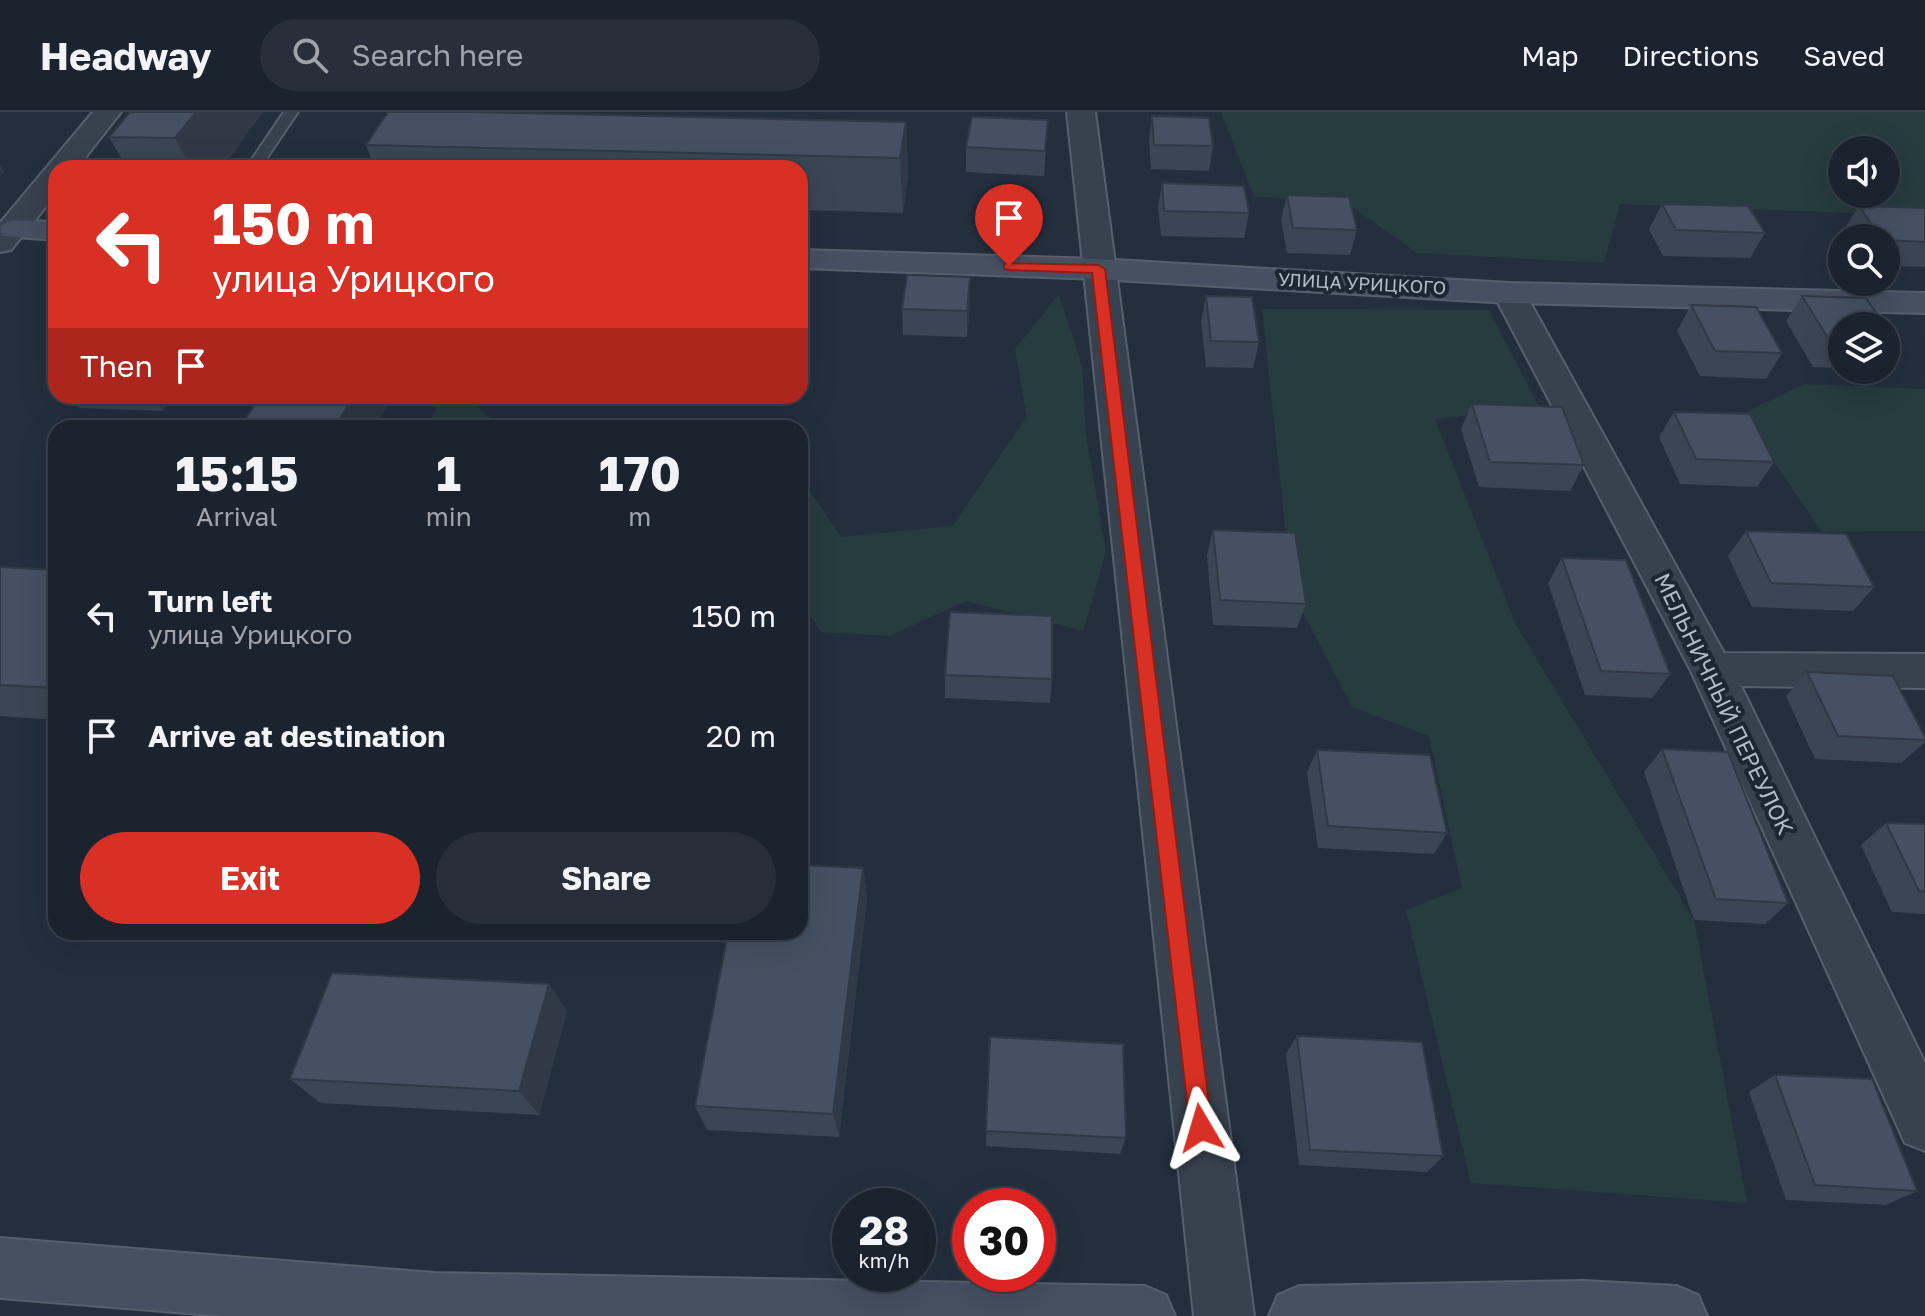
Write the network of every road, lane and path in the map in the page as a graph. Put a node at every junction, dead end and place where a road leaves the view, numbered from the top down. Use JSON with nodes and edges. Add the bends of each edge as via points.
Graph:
{"nodes":[{"id":1,"x":107,"y":112,"type":"edge"},
{"id":2,"x":291,"y":112,"type":"edge"},
{"id":3,"x":1081,"y":112,"type":"edge"},
{"id":4,"x":68,"y":160,"type":"edge"},
{"id":5,"x":258,"y":160,"type":"edge"},
{"id":6,"x":48,"y":185,"type":"edge"},
{"id":7,"x":48,"y":232,"type":"edge"},
{"id":8,"x":6,"y":236,"type":"edge"},
{"id":9,"x":808,"y":259,"type":"edge"},
{"id":10,"x":1098,"y":269,"type":"junction"},
{"id":11,"x":1509,"y":293,"type":"junction"},
{"id":12,"x":1925,"y":303,"type":"edge"},
{"id":13,"x":1711,"y":669,"type":"junction"},
{"id":14,"x":1925,"y":671,"type":"edge"},
{"id":15,"x":1925,"y":1123,"type":"edge"},
{"id":16,"x":0,"y":1268,"type":"edge"},
{"id":17,"x":432,"y":1310,"type":"edge"},
{"id":18,"x":1145,"y":1316,"type":"edge"},
{"id":19,"x":1224,"y":1316,"type":"edge"},
{"id":20,"x":1299,"y":1316,"type":"edge"},
{"id":21,"x":1677,"y":1316,"type":"edge"}],
"edges":[{"from":1,"to":4,"type":"street"},
{"from":2,"to":5,"type":"lane"},
{"from":3,"to":10,"type":"street"},
{"from":6,"to":8,"type":"street"},
{"from":7,"to":8,"type":"street"},
{"from":9,"to":10,"type":"street","name":"УЛИЦА УРИЦКОГО"},
{"from":10,"to":11,"type":"street","name":"УЛИЦА УРИЦКОГО"},
{"from":10,"to":19,"type":"street"},
{"from":11,"to":12,"type":"street","name":"УЛИЦА УРИЦКОГО"},
{"from":11,"to":13,"type":"street","name":"МЕЛЬНИЧНЫЙ ПЕРЕУЛОК"},
{"from":13,"to":14,"type":"street"},
{"from":13,"to":15,"type":"street","name":"МЕЛЬНИЧНЫЙ ПЕРЕУЛОК"},
{"from":16,"to":17,"type":"street"},
{"from":17,"to":18,"type":"street"},
{"from":20,"to":21,"type":"street","via":[[1584,1311]]}]}
